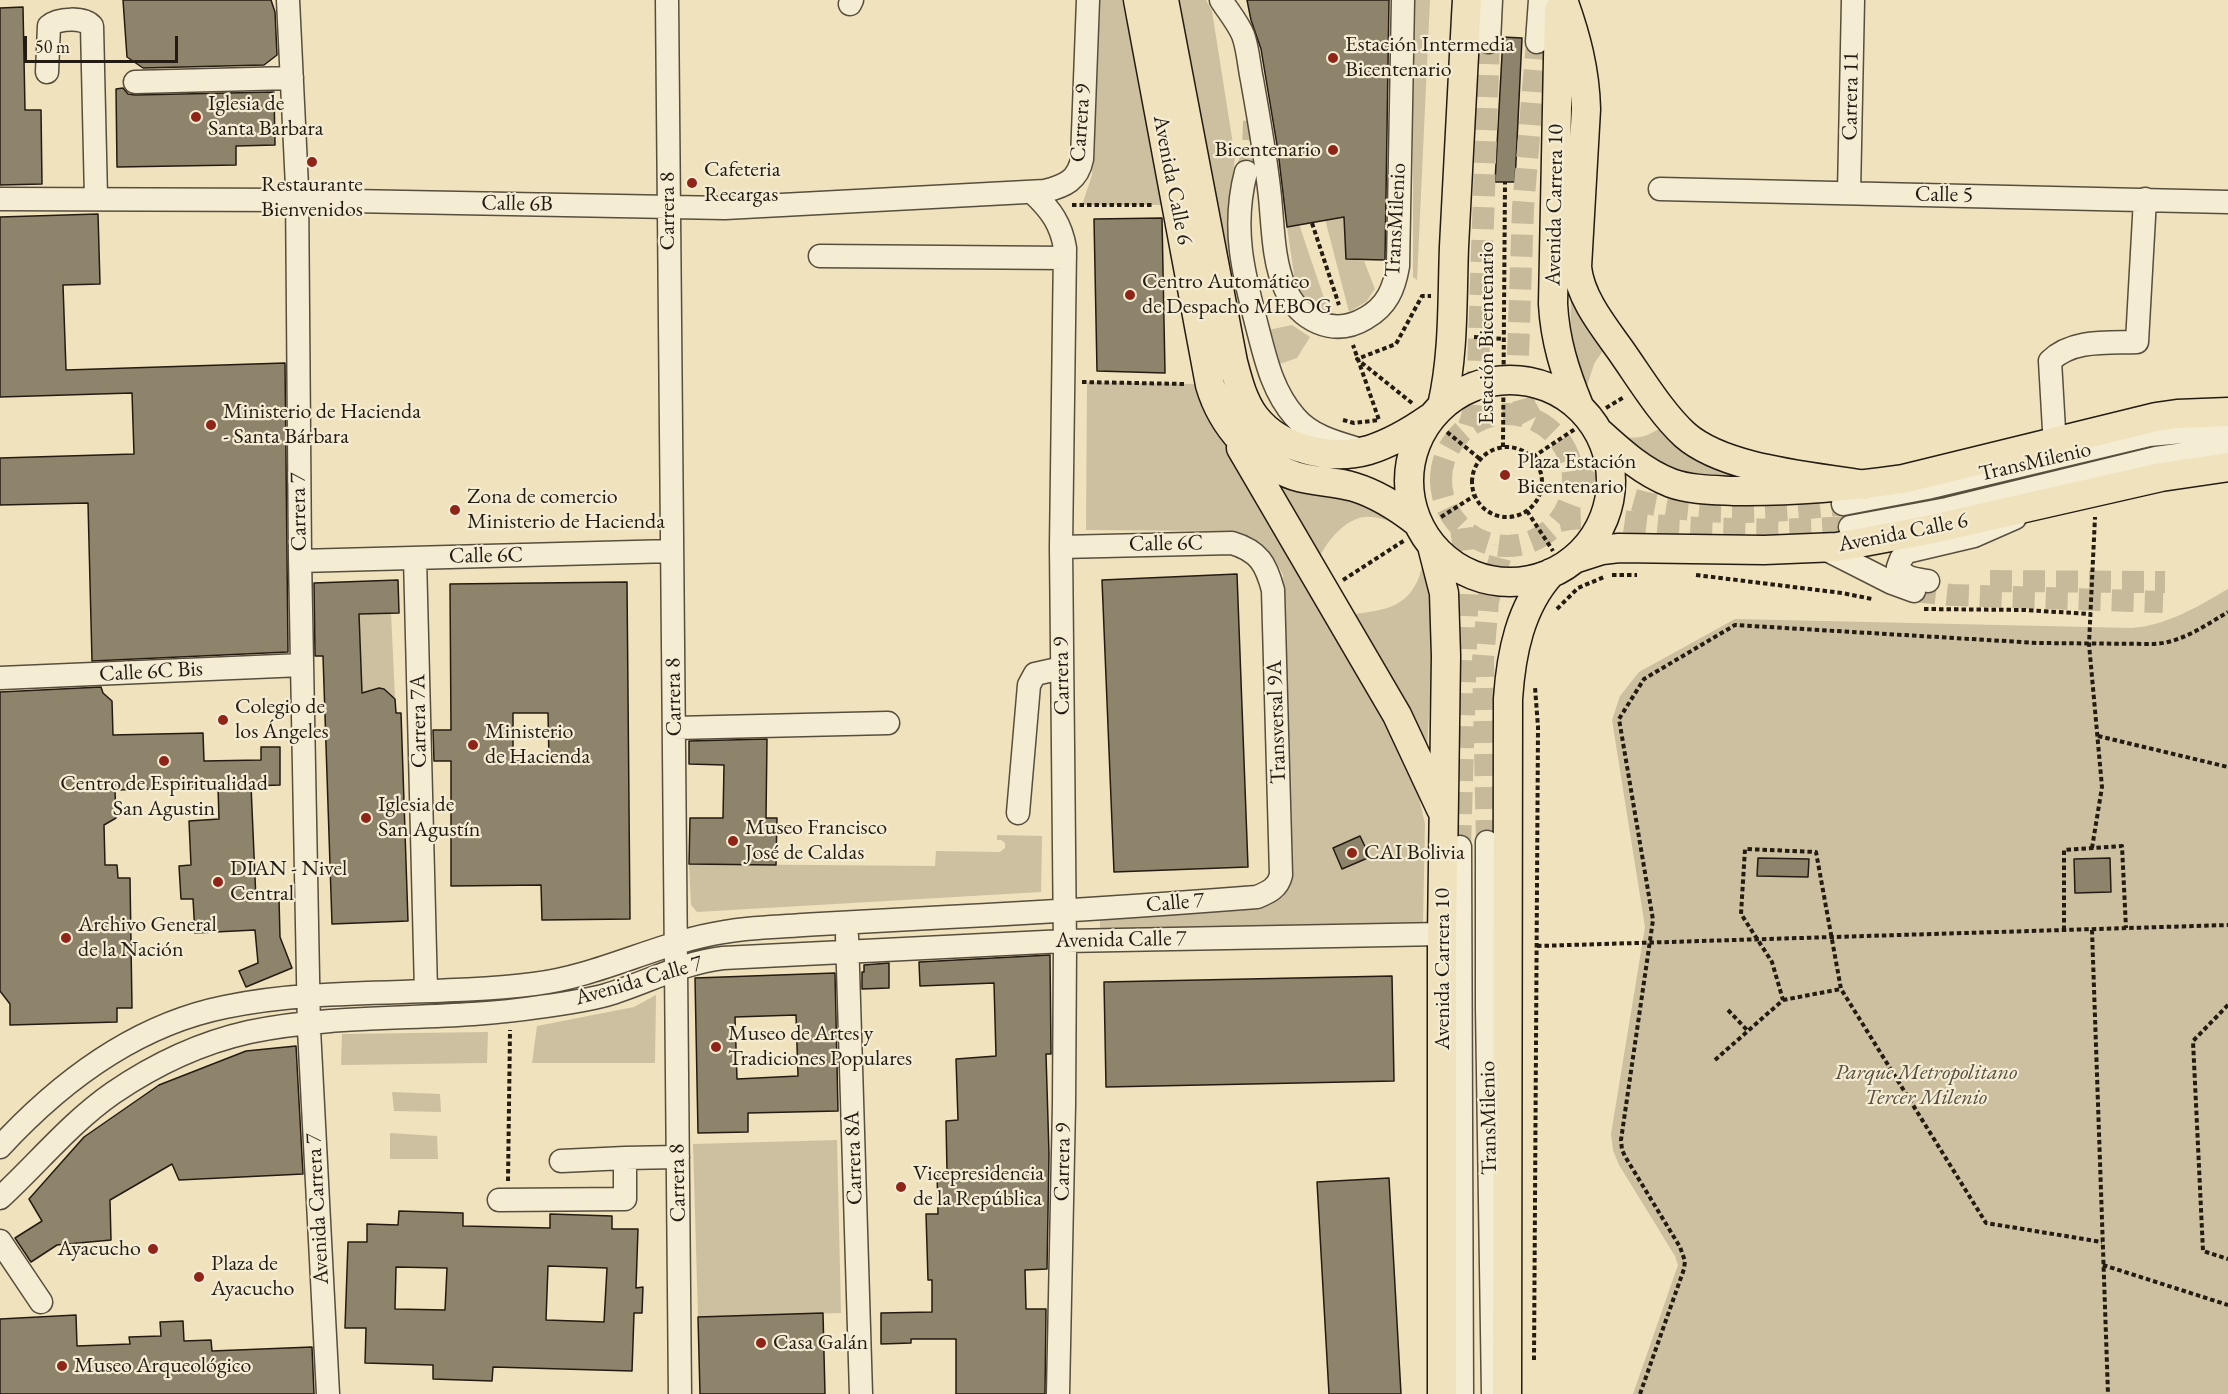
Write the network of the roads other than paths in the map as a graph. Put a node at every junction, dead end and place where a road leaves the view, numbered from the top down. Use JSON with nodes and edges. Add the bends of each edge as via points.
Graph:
{"nodes":[{"id":1,"x":288,"y":0,"type":"edge"},
{"id":2,"x":667,"y":0,"type":"edge"},
{"id":3,"x":1088,"y":0,"type":"edge"},
{"id":4,"x":1138,"y":0,"type":"edge"},
{"id":5,"x":1164,"y":0,"type":"edge"},
{"id":6,"x":1221,"y":0,"type":"edge"},
{"id":7,"x":1403,"y":0,"type":"edge"},
{"id":8,"x":1467,"y":0,"type":"edge"},
{"id":9,"x":1491,"y":0,"type":"edge"},
{"id":10,"x":1540,"y":0,"type":"edge"},
{"id":11,"x":1561,"y":0,"type":"edge"},
{"id":12,"x":1853,"y":0,"type":"edge"},
{"id":13,"x":1489,"y":42,"type":"tunnel mouth"},
{"id":14,"x":1537,"y":42,"type":"tunnel mouth"},
{"id":15,"x":47,"y":72,"type":"dead end"},
{"id":16,"x":292,"y":78,"type":"junction"},
{"id":17,"x":135,"y":82,"type":"dead end"},
{"id":18,"x":1246,"y":172,"type":"tunnel mouth"},
{"id":19,"x":1660,"y":189,"type":"dead end"},
{"id":20,"x":1849,"y":193,"type":"junction"},
{"id":21,"x":96,"y":198,"type":"junction"},
{"id":22,"x":0,"y":199,"type":"edge"},
{"id":23,"x":1040,"y":199,"type":"junction"},
{"id":24,"x":2145,"y":199,"type":"junction"},
{"id":25,"x":297,"y":200,"type":"junction"},
{"id":26,"x":2228,"y":202,"type":"edge"},
{"id":27,"x":668,"y":207,"type":"junction"},
{"id":28,"x":820,"y":256,"type":"dead end"},
{"id":29,"x":1065,"y":258,"type":"junction"},
{"id":30,"x":1426,"y":410,"type":"junction"},
{"id":31,"x":2228,"y":412,"type":"edge"},
{"id":32,"x":1585,"y":423,"type":"junction"},
{"id":33,"x":1228,"y":426,"type":"junction"},
{"id":34,"x":2228,"y":428,"type":"edge"},
{"id":35,"x":2054,"y":430,"type":"dead end"},
{"id":36,"x":2228,"y":448,"type":"edge"},
{"id":37,"x":1365,"y":451,"type":"junction"},
{"id":38,"x":2228,"y":467,"type":"edge"},
{"id":39,"x":1864,"y":485,"type":"junction"},
{"id":40,"x":1843,"y":504,"type":"tunnel mouth"},
{"id":41,"x":2038,"y":504,"type":"junction"},
{"id":42,"x":1850,"y":527,"type":"tunnel mouth"},
{"id":43,"x":1423,"y":532,"type":"junction"},
{"id":44,"x":1061,"y":547,"type":"junction"},
{"id":45,"x":1825,"y":549,"type":"junction"},
{"id":46,"x":672,"y":551,"type":"junction"},
{"id":47,"x":415,"y":558,"type":"junction"},
{"id":48,"x":300,"y":561,"type":"junction"},
{"id":49,"x":1559,"y":561,"type":"junction"},
{"id":50,"x":1263,"y":563,"type":"joint"},
{"id":51,"x":302,"y":665,"type":"junction"},
{"id":52,"x":1062,"y":668,"type":"junction"},
{"id":53,"x":0,"y":678,"type":"edge"},
{"id":54,"x":888,"y":723,"type":"dead end"},
{"id":55,"x":675,"y":728,"type":"junction"},
{"id":56,"x":1018,"y":813,"type":"dead end"},
{"id":57,"x":1445,"y":819,"type":"junction"},
{"id":58,"x":1487,"y":842,"type":"tunnel mouth"},
{"id":59,"x":1460,"y":847,"type":"tunnel mouth"},
{"id":60,"x":1280,"y":882,"type":"joint"},
{"id":61,"x":1065,"y":912,"type":"junction"},
{"id":62,"x":847,"y":922,"type":"junction"},
{"id":63,"x":1442,"y":934,"type":"junction"},
{"id":64,"x":1060,"y":941,"type":"junction"},
{"id":65,"x":676,"y":942,"type":"junction"},
{"id":66,"x":848,"y":951,"type":"junction"},
{"id":67,"x":677,"y":968,"type":"junction"},
{"id":68,"x":426,"y":991,"type":"junction"},
{"id":69,"x":309,"y":997,"type":"junction"},
{"id":70,"x":309,"y":1024,"type":"junction"},
{"id":71,"x":0,"y":1148,"type":"edge"},
{"id":72,"x":625,"y":1158,"type":"junction"},
{"id":73,"x":678,"y":1158,"type":"junction"},
{"id":74,"x":561,"y":1161,"type":"dead end"},
{"id":75,"x":0,"y":1198,"type":"edge"},
{"id":76,"x":503,"y":1200,"type":"road end"},
{"id":77,"x":0,"y":1241,"type":"edge"},
{"id":78,"x":41,"y":1302,"type":"dead end"},
{"id":79,"x":328,"y":1394,"type":"edge"},
{"id":80,"x":680,"y":1394,"type":"edge"},
{"id":81,"x":861,"y":1394,"type":"edge"},
{"id":82,"x":1058,"y":1394,"type":"edge"},
{"id":83,"x":1442,"y":1394,"type":"edge"},
{"id":84,"x":1462,"y":1394,"type":"edge"},
{"id":85,"x":1493,"y":1394,"type":"edge"},
{"id":86,"x":1507,"y":1394,"type":"edge"}],
"edges":[{"from":1,"to":16,"type":"street","name":"Carrera 7"},
{"from":2,"to":27,"type":"street","name":"Carrera 8"},
{"from":3,"to":23,"type":"street","name":"Carrera 9","via":[[1080,170],[1073,179]]},
{"from":4,"to":33,"type":"main road","name":"Avenida Calle 6","via":[[1210,385]]},
{"from":5,"to":37,"type":"main road","name":"Avenida Calle 6","via":[[1241,391],[1271,433],[1292,445],[1317,452]]},
{"from":6,"to":7,"type":"street","name":"TransMilenio","via":[[1243,35],[1284,285],[1297,309],[1310,320],[1343,327],[1382,307],[1395,283]]},
{"from":8,"to":30,"type":"main road","via":[[1449,378]]},
{"from":9,"to":13,"type":"street"},
{"from":10,"to":14,"type":"street"},
{"from":11,"to":32,"type":"main road","name":"Avenida Carrera 10","via":[[1553,304],[1559,352]]},
{"from":11,"to":39,"type":"main road","via":[[1581,55],[1586,84],[1577,267],[1583,290],[1599,318],[1670,419],[1702,448],[1741,463]]},
{"from":12,"to":20,"type":"street","name":"Carrera 11"},
{"from":15,"to":21,"type":"street","via":[[50,26],[54,22],[88,22],[92,26]]},
{"from":16,"to":17,"type":"street"},
{"from":16,"to":25,"type":"street","name":"Carrera 7"},
{"from":18,"to":37,"type":"street","via":[[1241,195],[1242,268],[1279,396],[1296,419],[1318,435]]},
{"from":19,"to":20,"type":"street","name":"Calle 5"},
{"from":20,"to":24,"type":"street","name":"Calle 5"},
{"from":21,"to":22,"type":"street","name":"Calle 6B"},
{"from":21,"to":25,"type":"street","name":"Calle 6B"},
{"from":23,"to":27,"type":"street","name":"Calle 6B"},
{"from":23,"to":29,"type":"street","name":"Carrera 9","via":[[1062,232]]},
{"from":24,"to":26,"type":"street","name":"Calle 5"},
{"from":24,"to":35,"type":"street","via":[[2137,342],[2084,344],[2057,354],[2050,361]]},
{"from":25,"to":27,"type":"street","name":"Calle 6B"},
{"from":25,"to":48,"type":"street","name":"Carrera 7"},
{"from":27,"to":46,"type":"street","name":"Carrera 8"},
{"from":28,"to":29,"type":"street"},
{"from":29,"to":44,"type":"street","name":"Carrera 9"},
{"from":30,"to":32,"type":"main road","name":"Avenida Calle 6","via":[[1486,382],[1536,383],[1558,392]]},
{"from":30,"to":37,"type":"main road","name":"Avenida Calle 6","via":[[1404,436]]},
{"from":30,"to":43,"type":"main road","name":"Avenida Carrera 10","via":[[1412,455],[1409,490]]},
{"from":31,"to":39,"type":"main road","via":[[2156,417],[1903,479]]},
{"from":32,"to":39,"type":"main road","via":[[1642,468],[1692,488],[1764,492]]},
{"from":32,"to":49,"type":"main road","name":"Avenida Carrera 10","via":[[1607,452],[1611,491],[1599,529],[1588,545]]},
{"from":33,"to":43,"type":"main road","name":"Avenida Calle 6","via":[[1277,468],[1366,491],[1390,503]]},
{"from":33,"to":57,"type":"main road","via":[[1397,715]]},
{"from":34,"to":40,"type":"street","name":"TransMilenio","via":[[2149,435]]},
{"from":36,"to":42,"type":"street","name":"TransMilenio","via":[[2156,458],[1947,509]]},
{"from":38,"to":41,"type":"main road","name":"Avenida Calle 6"},
{"from":41,"to":45,"type":"main road","name":"Avenida Calle 6"},
{"from":41,"to":45,"type":"street","via":[[1993,529],[1906,552],[1898,567],[1921,586],[1892,583]]},
{"from":43,"to":49,"type":"main road","name":"Avenida Calle 6","via":[[1447,560],[1486,579],[1530,580]]},
{"from":43,"to":57,"type":"main road","name":"Avenida Carrera 10","via":[[1441,576],[1445,615]]},
{"from":44,"to":50,"type":"street","name":"Calle 6C","via":[[1232,543],[1255,553]]},
{"from":44,"to":52,"type":"street","name":"Carrera 9"},
{"from":45,"to":49,"type":"main road","name":"Avenida Calle 6","via":[[1619,548]]},
{"from":46,"to":47,"type":"street","name":"Calle 6C"},
{"from":46,"to":55,"type":"street","name":"Carrera 8"},
{"from":47,"to":48,"type":"street","name":"Calle 6C"},
{"from":47,"to":68,"type":"street","name":"Carrera 7A"},
{"from":48,"to":51,"type":"street","name":"Carrera 7"},
{"from":49,"to":86,"type":"main road","via":[[1541,584],[1517,636],[1508,699]]},
{"from":50,"to":60,"type":"street","name":"Transversal 9A","via":[[1273,590]]},
{"from":51,"to":53,"type":"street","name":"Calle 6C Bis"},
{"from":51,"to":69,"type":"street","name":"Carrera 7"},
{"from":52,"to":56,"type":"street","via":[[1035,675],[1029,685]]},
{"from":52,"to":61,"type":"street","name":"Carrera 9"},
{"from":54,"to":55,"type":"street"},
{"from":55,"to":65,"type":"street","name":"Carrera 8"},
{"from":57,"to":63,"type":"main road","name":"Avenida Carrera 10"},
{"from":58,"to":85,"type":"street","name":"TransMilenio"},
{"from":59,"to":84,"type":"street","name":"TransMilenio"},
{"from":60,"to":61,"type":"street","name":"Calle 7","via":[[1257,897]]},
{"from":61,"to":62,"type":"street","name":"Avenida Calle 7"},
{"from":61,"to":64,"type":"street","name":"Carrera 9"},
{"from":62,"to":65,"type":"street","name":"Avenida Calle 7","via":[[743,929]]},
{"from":62,"to":66,"type":"street","name":"Carrera 8A"},
{"from":63,"to":64,"type":"street","name":"Avenida Calle 7"},
{"from":63,"to":83,"type":"main road","name":"Avenida Carrera 10"},
{"from":64,"to":66,"type":"street","name":"Avenida Calle 7"},
{"from":64,"to":82,"type":"street","name":"Carrera 9","via":[[1064,1105]]},
{"from":65,"to":67,"type":"street","name":"Carrera 8"},
{"from":65,"to":68,"type":"street","name":"Avenida Calle 7","via":[[557,981]]},
{"from":66,"to":67,"type":"street","name":"Avenida Calle 7","via":[[723,958]]},
{"from":66,"to":81,"type":"street","name":"Carrera 8A"},
{"from":67,"to":70,"type":"street","name":"Avenida Calle 7","via":[[606,994],[511,1011]]},
{"from":67,"to":73,"type":"street","name":"Carrera 8"},
{"from":68,"to":69,"type":"street","name":"Avenida Calle 7"},
{"from":69,"to":70,"type":"street","name":"Carrera 7"},
{"from":69,"to":71,"type":"street","name":"Avenida Calle 7","via":[[225,1007],[141,1037],[110,1053],[56,1092]]},
{"from":70,"to":75,"type":"street","name":"Avenida Calle 7","via":[[248,1033],[210,1044],[145,1073],[82,1117]]},
{"from":70,"to":79,"type":"street","name":"Avenida Carrera 7"},
{"from":72,"to":73,"type":"street"},
{"from":72,"to":74,"type":"street"},
{"from":72,"to":76,"type":"street","via":[[625,1199]]},
{"from":73,"to":80,"type":"street","name":"Carrera 8"},
{"from":77,"to":78,"type":"street"}]}
